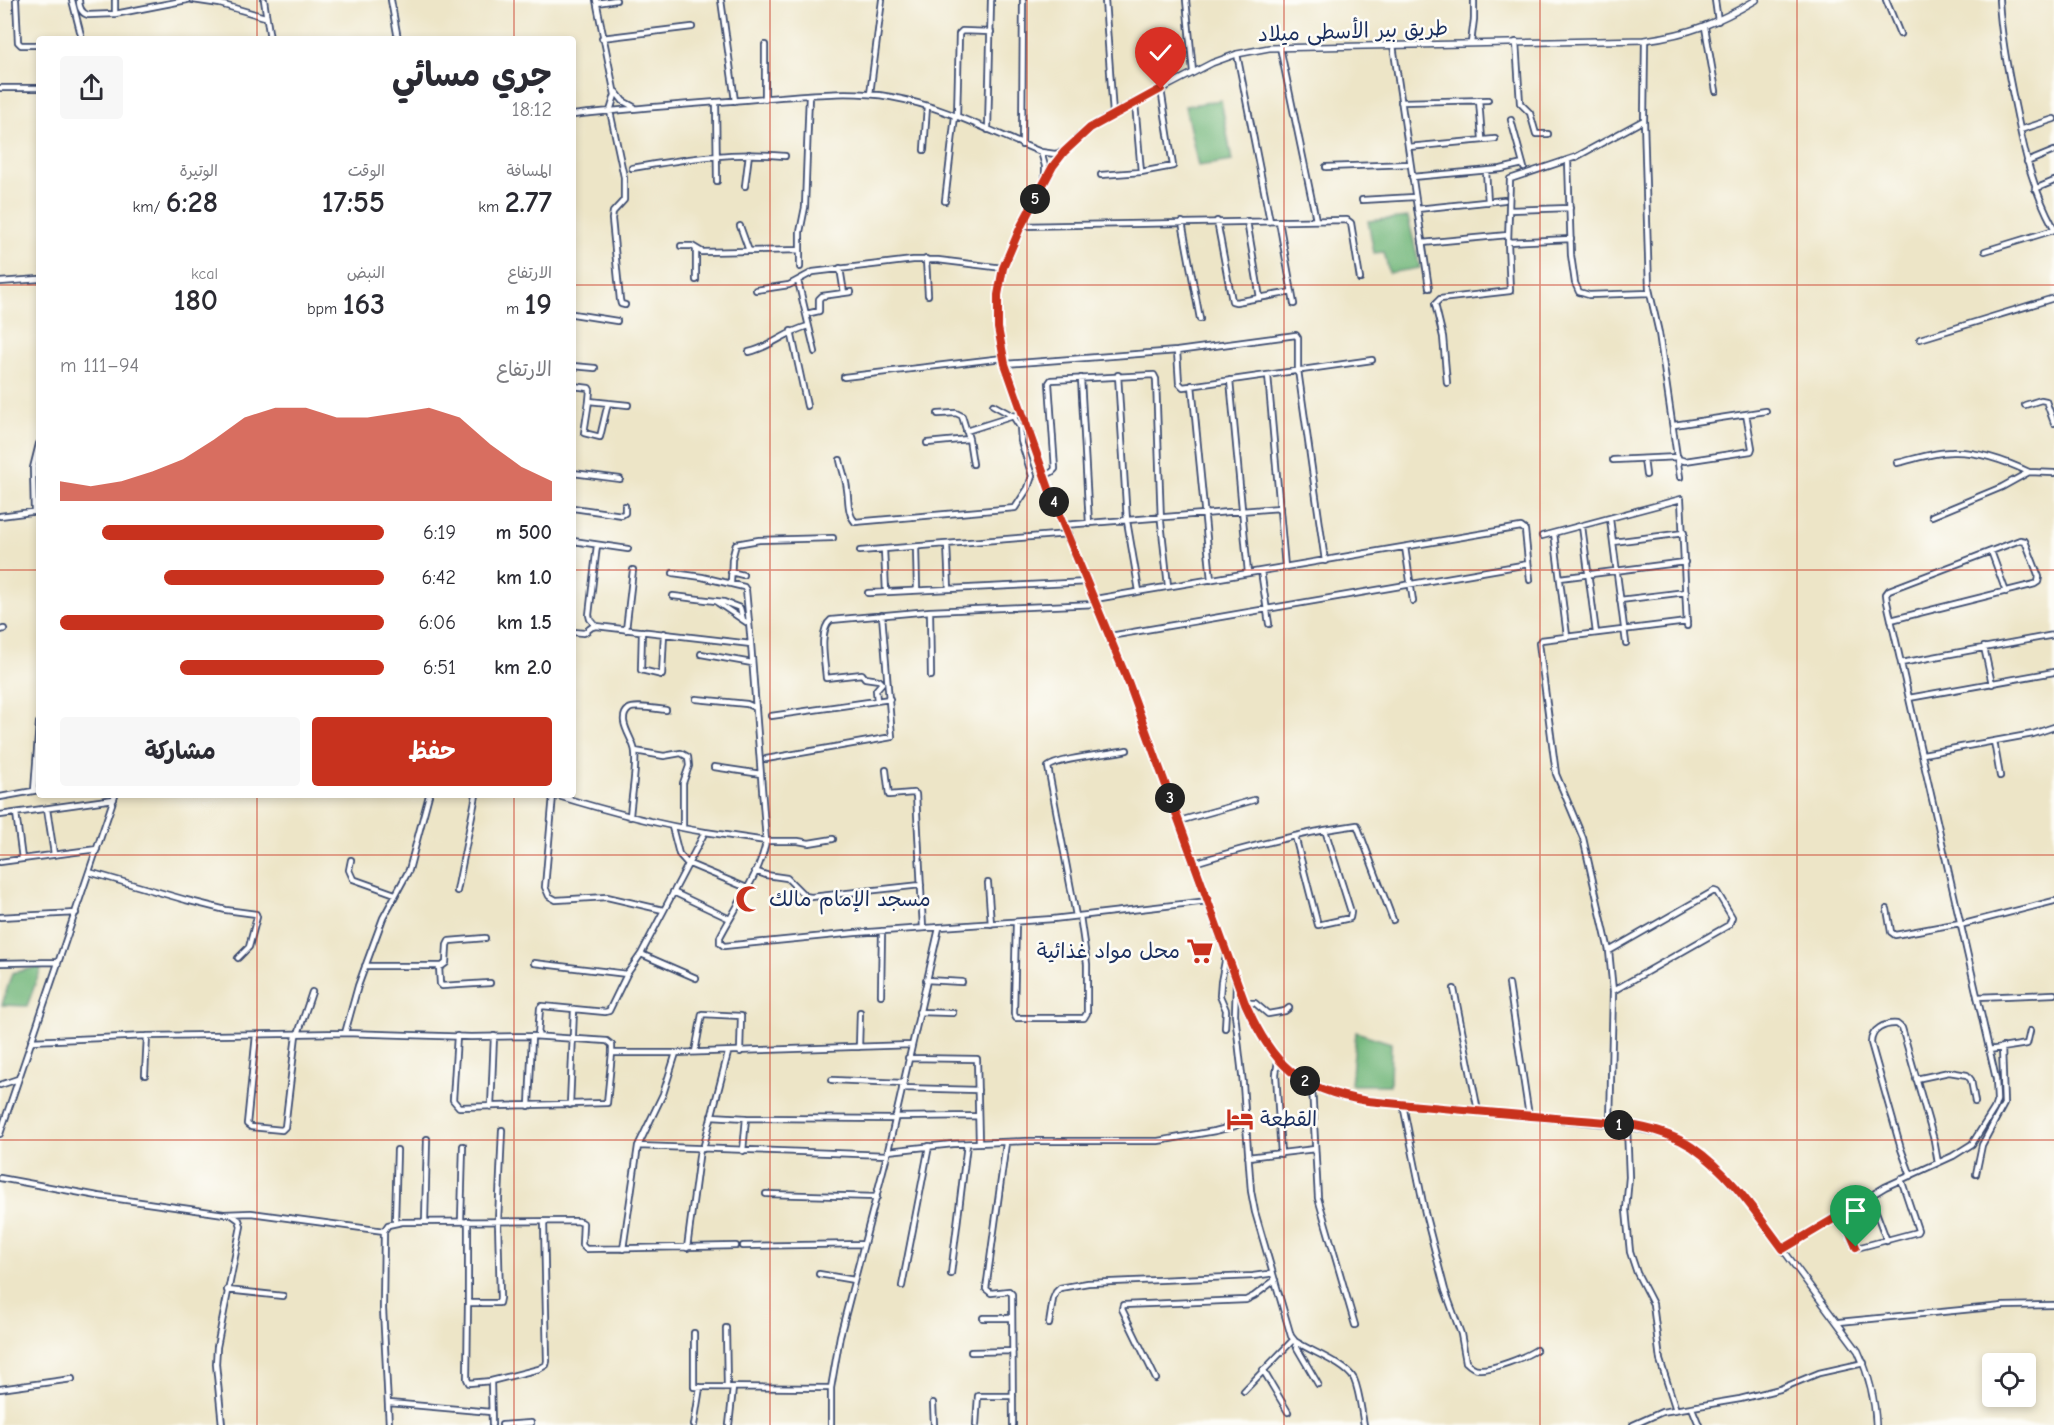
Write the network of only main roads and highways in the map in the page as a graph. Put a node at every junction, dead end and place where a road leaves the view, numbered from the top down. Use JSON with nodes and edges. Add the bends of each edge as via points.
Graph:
{"nodes":[{"id":1,"x":1756,"y":0,"type":"edge"},
{"id":2,"x":1876,"y":1425,"type":"edge"}],
"edges":[{"from":1,"to":2,"type":"main road","name":"طريق بير الأسطى ميلاد","via":[[1705,27],[1645,39],[1280,47],[1237,54],[1193,72],[1090,128],[1064,152],[1045,180],[1003,268],[997,316],[1004,361],[1044,476],[1110,636],[1245,1003],[1259,1034],[1278,1060],[1312,1086],[1352,1099],[1610,1123],[1669,1135],[1690,1146],[1738,1190],[1839,1322],[1864,1363],[1873,1392]]}]}
